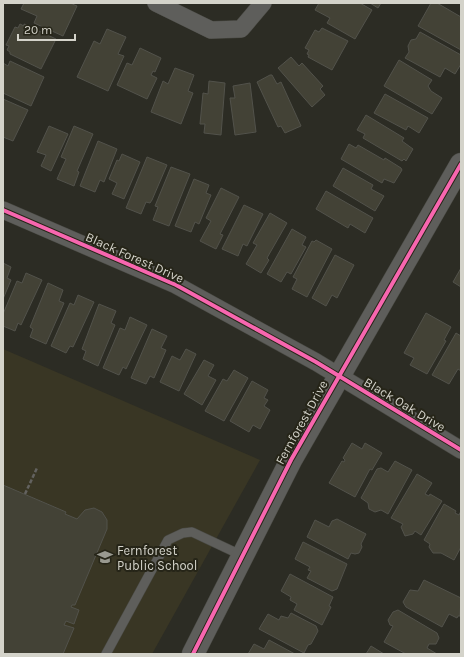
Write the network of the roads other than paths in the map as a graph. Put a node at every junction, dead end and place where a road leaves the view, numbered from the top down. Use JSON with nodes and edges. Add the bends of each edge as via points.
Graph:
{"nodes":[{"id":1,"x":156,"y":3,"type":"edge"},
{"id":2,"x":263,"y":3,"type":"edge"},
{"id":3,"x":461,"y":164,"type":"edge"},
{"id":4,"x":3,"y":210,"type":"edge"},
{"id":5,"x":339,"y":376,"type":"junction"},
{"id":6,"x":461,"y":450,"type":"edge"},
{"id":7,"x":243,"y":556,"type":"junction"},
{"id":8,"x":106,"y":654,"type":"edge"},
{"id":9,"x":193,"y":654,"type":"edge"}],
"edges":[{"from":1,"to":2,"type":"street","via":[[211,30],[241,28]]},
{"from":3,"to":5,"type":"street","name":"Fernforest Drive"},
{"from":4,"to":5,"type":"street","name":"Black Forest Drive","via":[[176,285]]},
{"from":5,"to":6,"type":"street","name":"Black Oak Drive"},
{"from":5,"to":7,"type":"street","name":"Fernforest Drive","via":[[291,460]]},
{"from":7,"to":8,"type":"lane","via":[[192,532],[183,532],[168,540]]},
{"from":7,"to":9,"type":"street","name":"Fernforest Drive"}]}
